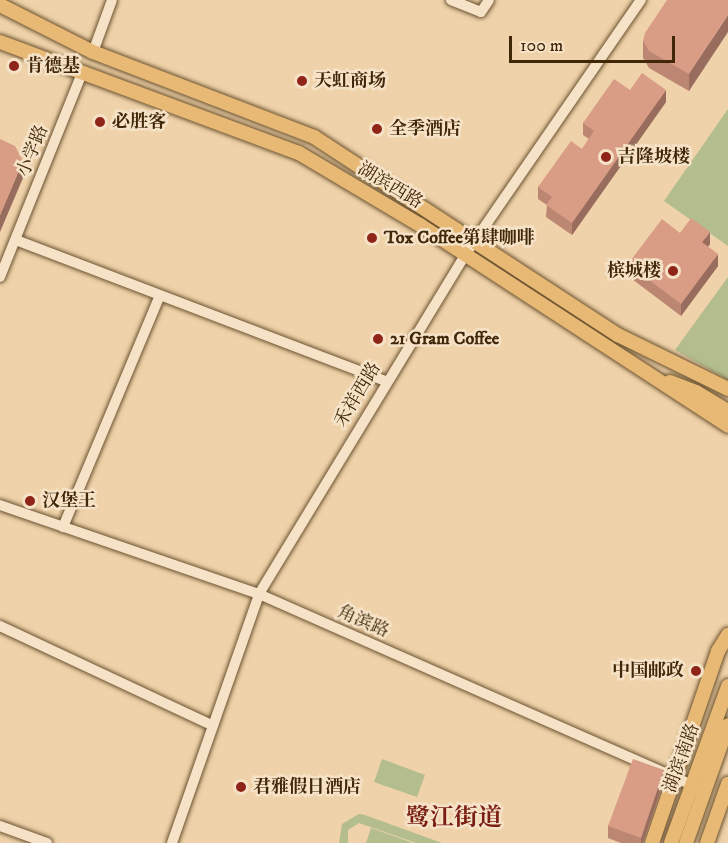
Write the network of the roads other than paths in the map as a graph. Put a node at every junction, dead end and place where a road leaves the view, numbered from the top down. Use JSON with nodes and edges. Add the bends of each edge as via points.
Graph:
{"nodes":[{"id":1,"x":112,"y":0,"type":"edge"},
{"id":2,"x":451,"y":0,"type":"edge"},
{"id":3,"x":489,"y":0,"type":"edge"},
{"id":4,"x":640,"y":0,"type":"edge"},
{"id":5,"x":0,"y":5,"type":"edge"},
{"id":6,"x":0,"y":42,"type":"edge"},
{"id":7,"x":93,"y":52,"type":"junction"},
{"id":8,"x":83,"y":71,"type":"junction"},
{"id":9,"x":16,"y":240,"type":"junction"},
{"id":10,"x":475,"y":241,"type":"junction"},
{"id":11,"x":465,"y":255,"type":"junction"},
{"id":12,"x":0,"y":277,"type":"edge"},
{"id":13,"x":160,"y":295,"type":"junction"},
{"id":14,"x":649,"y":374,"type":"junction"},
{"id":15,"x":386,"y":381,"type":"junction"},
{"id":16,"x":728,"y":389,"type":"edge"},
{"id":17,"x":704,"y":411,"type":"junction"},
{"id":18,"x":728,"y":411,"type":"edge"},
{"id":19,"x":728,"y":426,"type":"edge"},
{"id":20,"x":728,"y":432,"type":"edge"},
{"id":21,"x":0,"y":505,"type":"edge"},
{"id":22,"x":63,"y":527,"type":"junction"},
{"id":23,"x":259,"y":594,"type":"junction"},
{"id":24,"x":0,"y":626,"type":"edge"},
{"id":25,"x":728,"y":635,"type":"edge"},
{"id":26,"x":728,"y":686,"type":"edge"},
{"id":27,"x":728,"y":725,"type":"edge"},
{"id":28,"x":213,"y":726,"type":"junction"},
{"id":29,"x":674,"y":777,"type":"junction"},
{"id":30,"x":728,"y":784,"type":"edge"},
{"id":31,"x":698,"y":788,"type":"junction"},
{"id":32,"x":0,"y":826,"type":"edge"},
{"id":33,"x":47,"y":843,"type":"edge"},
{"id":34,"x":172,"y":843,"type":"edge"},
{"id":35,"x":652,"y":843,"type":"edge"},
{"id":36,"x":671,"y":843,"type":"edge"},
{"id":37,"x":686,"y":843,"type":"edge"},
{"id":38,"x":707,"y":843,"type":"edge"}],
"edges":[{"from":1,"to":7,"type":"street"},
{"from":2,"to":3,"type":"street","via":[[481,12]]},
{"from":4,"to":10,"type":"street","name":"禾祥西路"},
{"from":5,"to":7,"type":"main road","name":"湖滨西路"},
{"from":6,"to":8,"type":"main road","name":"湖滨西路"},
{"from":7,"to":10,"type":"main road","name":"湖滨西路","via":[[314,137]]},
{"from":8,"to":9,"type":"street","name":"小学路"},
{"from":8,"to":11,"type":"main road","name":"湖滨西路","via":[[298,153]]},
{"from":9,"to":12,"type":"street","name":"小学路"},
{"from":9,"to":13,"type":"street"},
{"from":10,"to":11,"type":"street","name":"禾祥西路"},
{"from":10,"to":16,"type":"main road","name":"湖滨西路","via":[[618,335]]},
{"from":11,"to":14,"type":"main road","name":"湖滨西路"},
{"from":11,"to":15,"type":"street","name":"禾祥西路"},
{"from":13,"to":15,"type":"street"},
{"from":13,"to":22,"type":"street"},
{"from":14,"to":17,"type":"main road","name":"湖滨西路"},
{"from":14,"to":18,"type":"main road","via":[[696,392]]},
{"from":15,"to":23,"type":"street","name":"禾祥西路"},
{"from":17,"to":19,"type":"main road","name":"湖滨西路"},
{"from":17,"to":20,"type":"main road"},
{"from":21,"to":22,"type":"street","name":"角滨路"},
{"from":22,"to":23,"type":"street","name":"角滨路"},
{"from":23,"to":28,"type":"street","name":"禾祥西路"},
{"from":23,"to":29,"type":"street","name":"角滨路"},
{"from":24,"to":28,"type":"street"},
{"from":25,"to":29,"type":"main road","via":[[718,651]]},
{"from":26,"to":31,"type":"main road","name":"湖滨南路"},
{"from":27,"to":31,"type":"main road","name":"湖滨南路"},
{"from":28,"to":34,"type":"street","name":"禾祥西路"},
{"from":29,"to":31,"type":"street","name":"角滨路"},
{"from":29,"to":35,"type":"main road"},
{"from":30,"to":38,"type":"main road"},
{"from":31,"to":36,"type":"main road","name":"湖滨南路"},
{"from":31,"to":37,"type":"main road","name":"湖滨南路"},
{"from":32,"to":33,"type":"street"}]}
